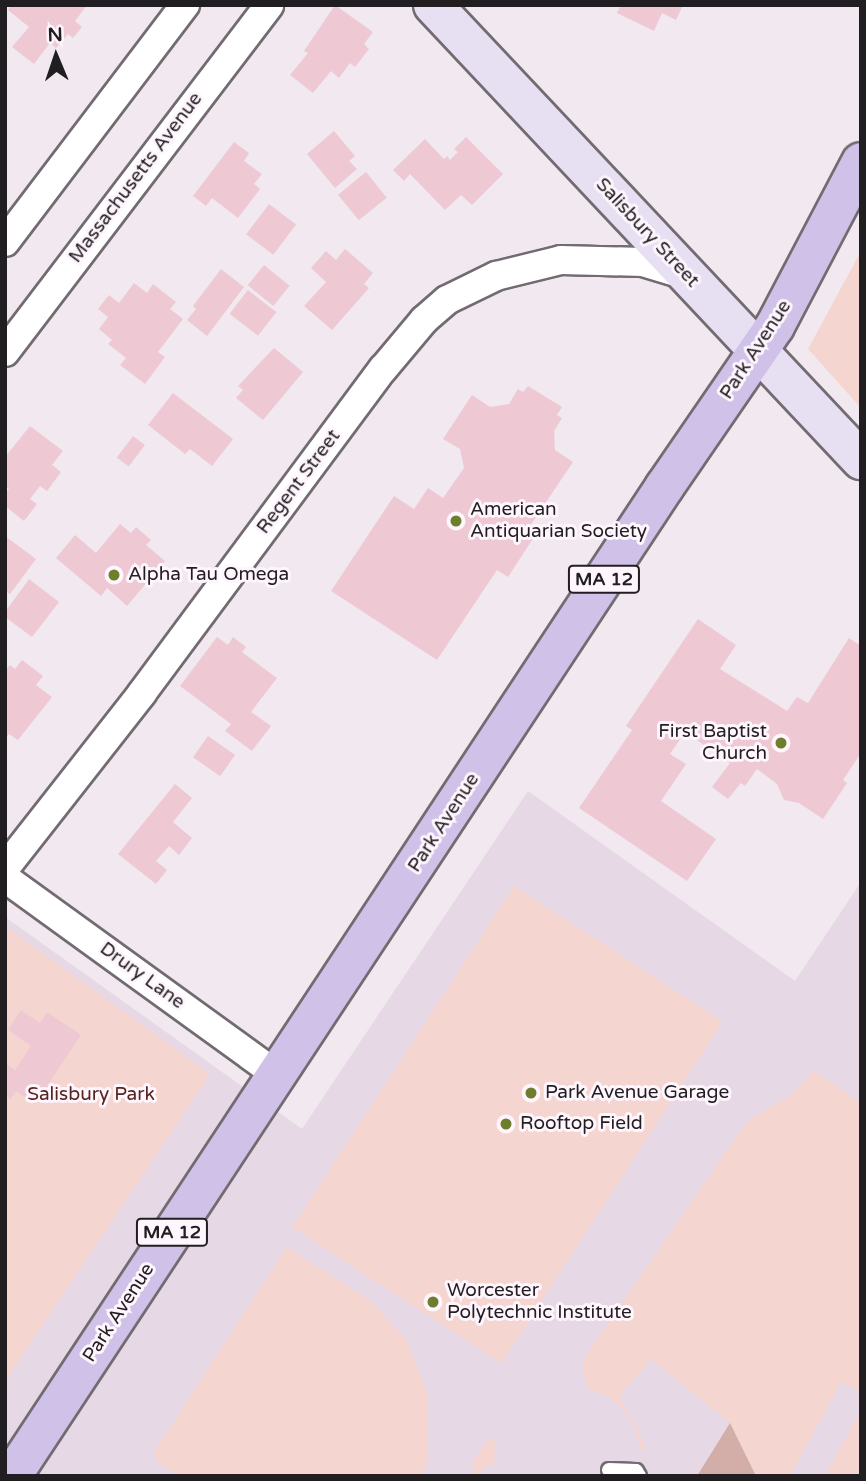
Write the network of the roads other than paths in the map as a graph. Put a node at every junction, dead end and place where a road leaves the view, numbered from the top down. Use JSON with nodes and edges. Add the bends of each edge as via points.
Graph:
{"nodes":[{"id":1,"x":185,"y":5,"type":"edge"},
{"id":2,"x":269,"y":5,"type":"edge"},
{"id":3,"x":433,"y":5,"type":"edge"},
{"id":4,"x":861,"y":162,"type":"edge"},
{"id":5,"x":5,"y":242,"type":"edge"},
{"id":6,"x":686,"y":275,"type":"junction"},
{"id":7,"x":5,"y":352,"type":"edge"},
{"id":8,"x":758,"y":352,"type":"junction"},
{"id":9,"x":861,"y":460,"type":"edge"},
{"id":10,"x":5,"y":868,"type":"edge"},
{"id":11,"x":5,"y":878,"type":"edge"},
{"id":12,"x":277,"y":1075,"type":"junction"},
{"id":13,"x":609,"y":1470,"type":"dead end"},
{"id":14,"x":12,"y":1476,"type":"edge"},
{"id":15,"x":639,"y":1476,"type":"edge"}],
"edges":[{"from":1,"to":5,"type":"street"},
{"from":2,"to":7,"type":"street","name":"Massachusetts Avenue"},
{"from":3,"to":6,"type":"main road","name":"Salisbury Street"},
{"from":4,"to":8,"type":"main road","name":"Park Avenue","number":"MA 12"},
{"from":6,"to":8,"type":"main road","name":"Salisbury Street"},
{"from":6,"to":10,"type":"street","name":"Regent Street","via":[[643,262],[561,260],[496,275],[447,300],[424,320]]},
{"from":8,"to":9,"type":"main road","name":"Salisbury Street"},
{"from":8,"to":12,"type":"main road","name":"Park Avenue","number":"MA 12"},
{"from":11,"to":12,"type":"street","name":"Drury Lane"},
{"from":12,"to":14,"type":"main road","name":"Park Avenue","number":"MA 12"},
{"from":13,"to":15,"type":"lane","via":[[636,1471]]}]}
